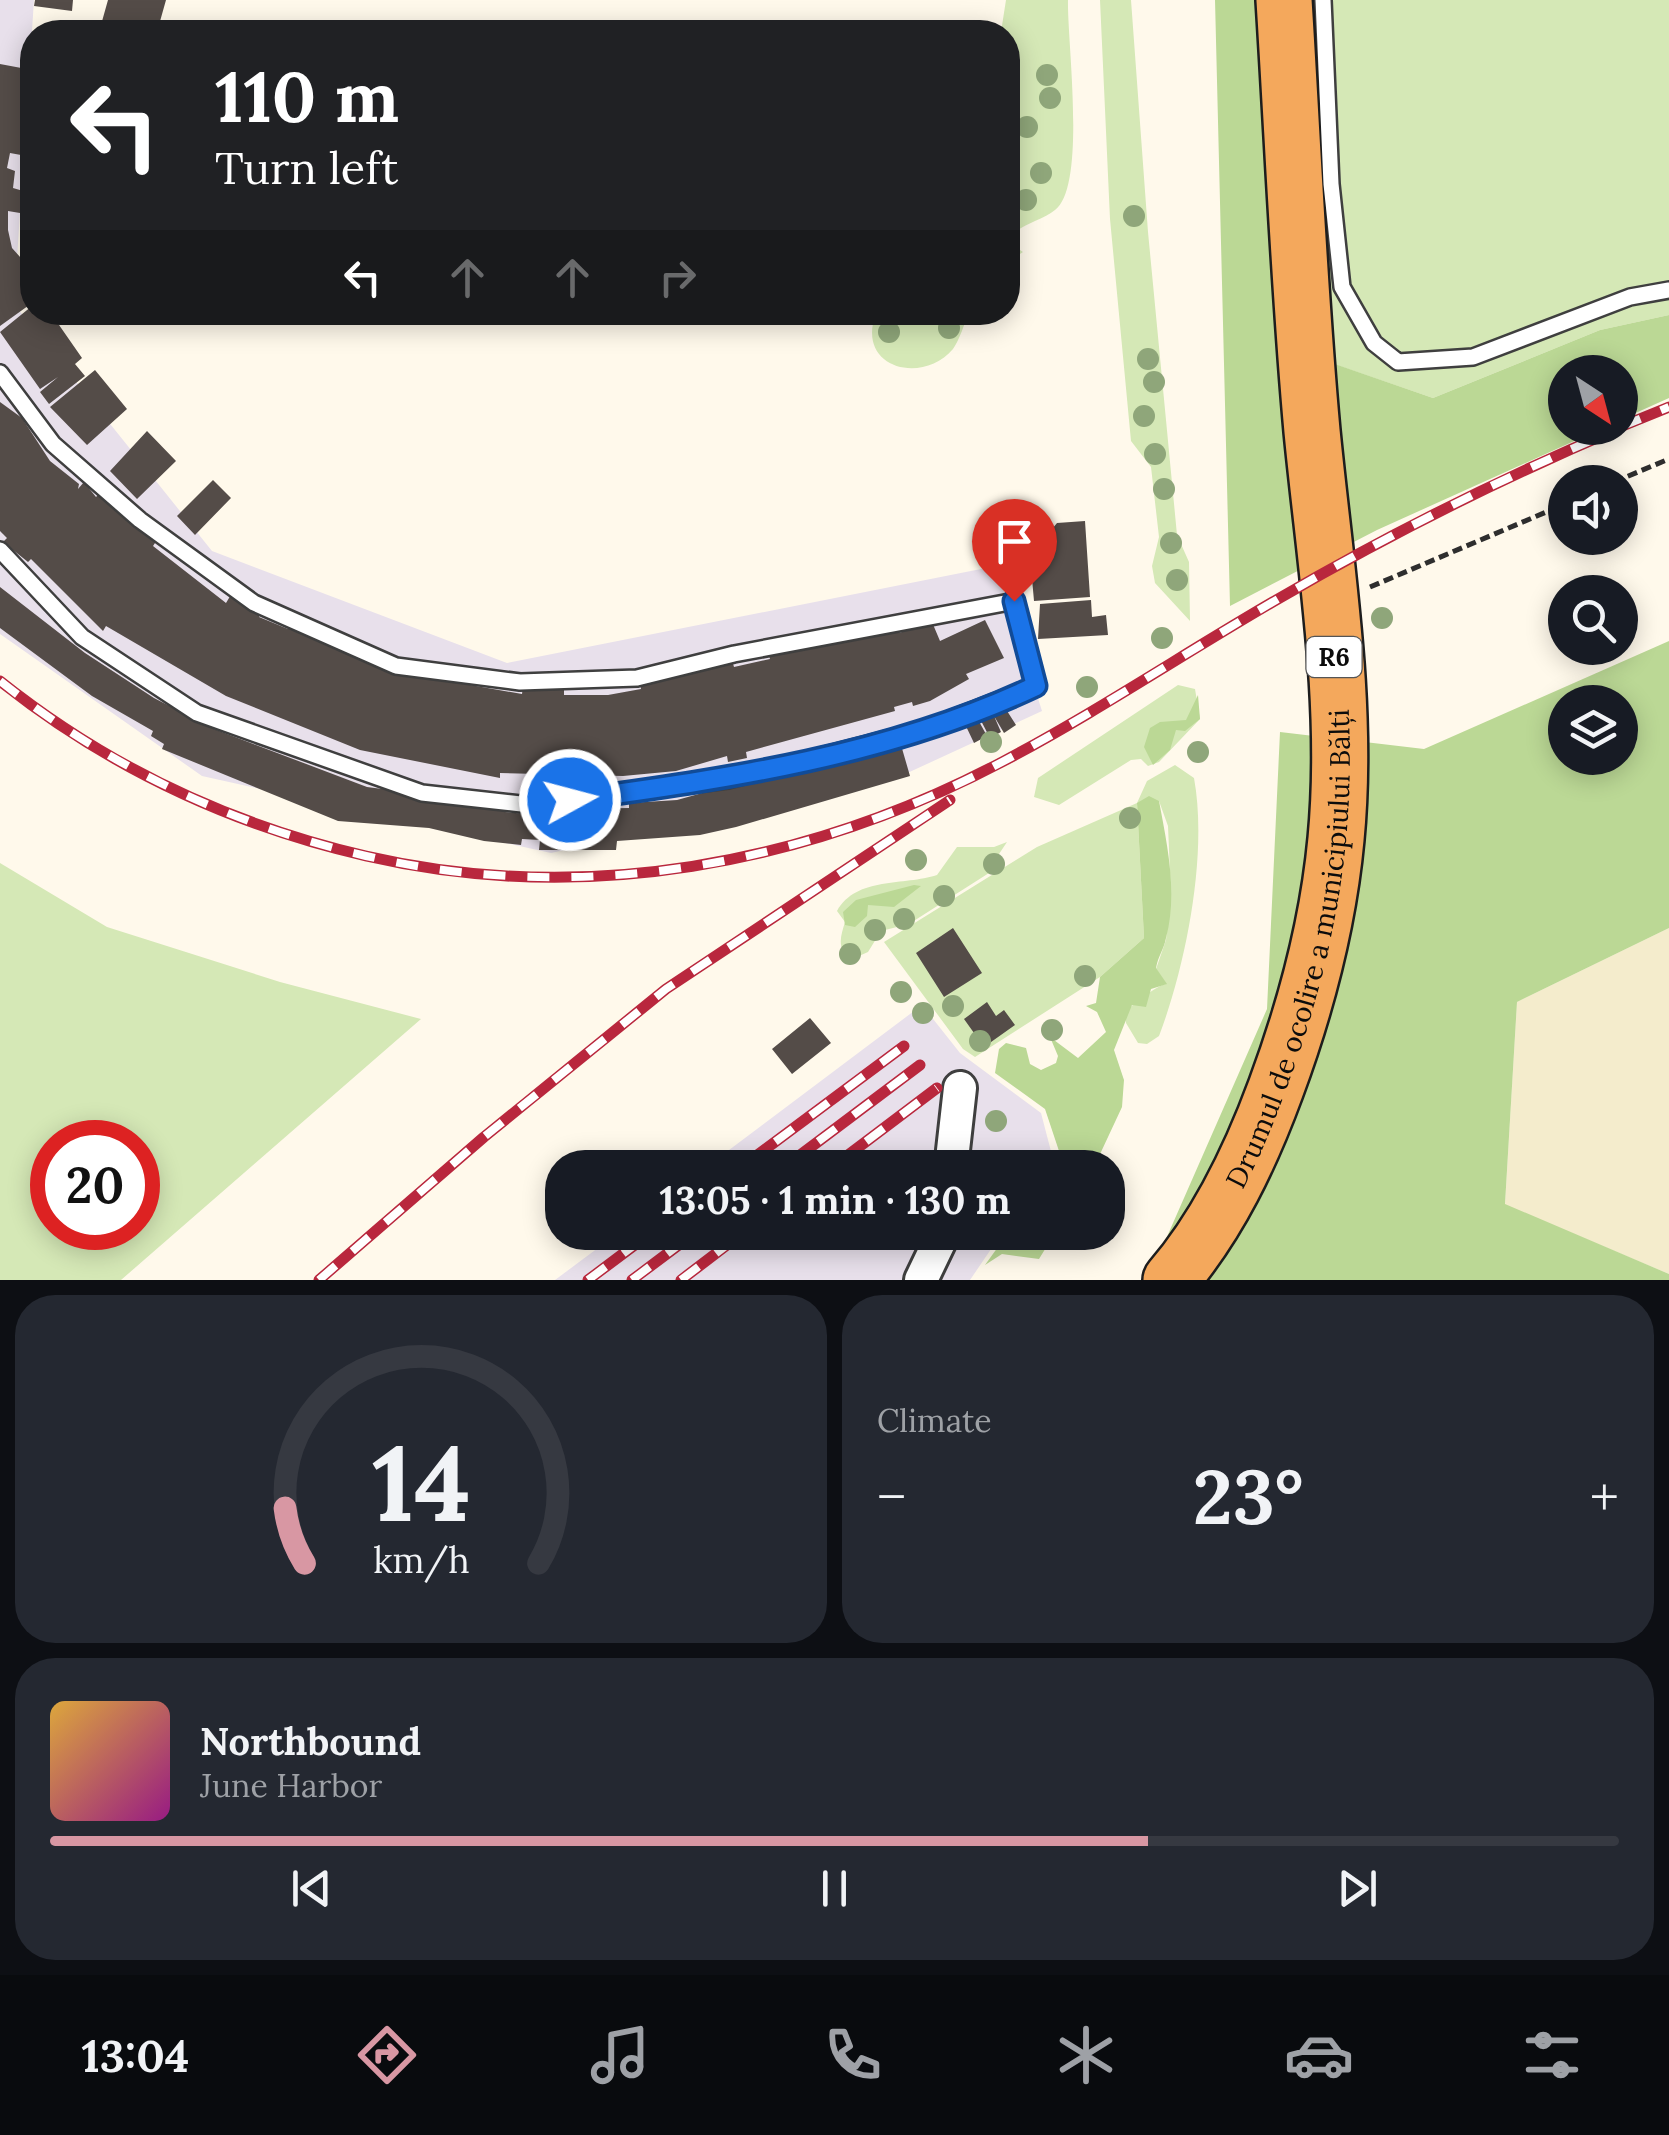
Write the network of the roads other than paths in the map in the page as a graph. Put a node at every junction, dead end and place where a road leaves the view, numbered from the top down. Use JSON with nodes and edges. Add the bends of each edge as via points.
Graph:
{"nodes":[{"id":1,"x":1284,"y":0,"type":"edge"},
{"id":2,"x":1323,"y":0,"type":"edge"},
{"id":3,"x":1669,"y":290,"type":"edge"},
{"id":4,"x":0,"y":373,"type":"edge"},
{"id":5,"x":0,"y":550,"type":"edge"},
{"id":6,"x":960,"y":1088,"type":"dead end"},
{"id":7,"x":953,"y":1150,"type":"edge"},
{"id":8,"x":936,"y":1250,"type":"edge"},
{"id":9,"x":922,"y":1280,"type":"edge"},
{"id":10,"x":1171,"y":1280,"type":"edge"}],
"edges":[{"from":1,"to":10,"type":"highway","name":"Drumul de ocolire a municipiului Bălți","number":"R6","via":[[1312,429],[1332,604],[1336,838],[1316,961],[1258,1138],[1222,1207]]},
{"from":2,"to":3,"type":"lane","via":[[1342,287],[1374,342],[1398,362],[1473,357],[1630,298]]},
{"from":4,"to":5,"type":"lane","via":[[52,444],[154,530],[254,603],[396,666],[520,682],[637,678],[1014,601],[1036,686],[922,730],[728,780],[530,804],[422,794],[197,712],[82,637]]},
{"from":6,"to":7,"type":"street"},
{"from":8,"to":9,"type":"street"}]}
